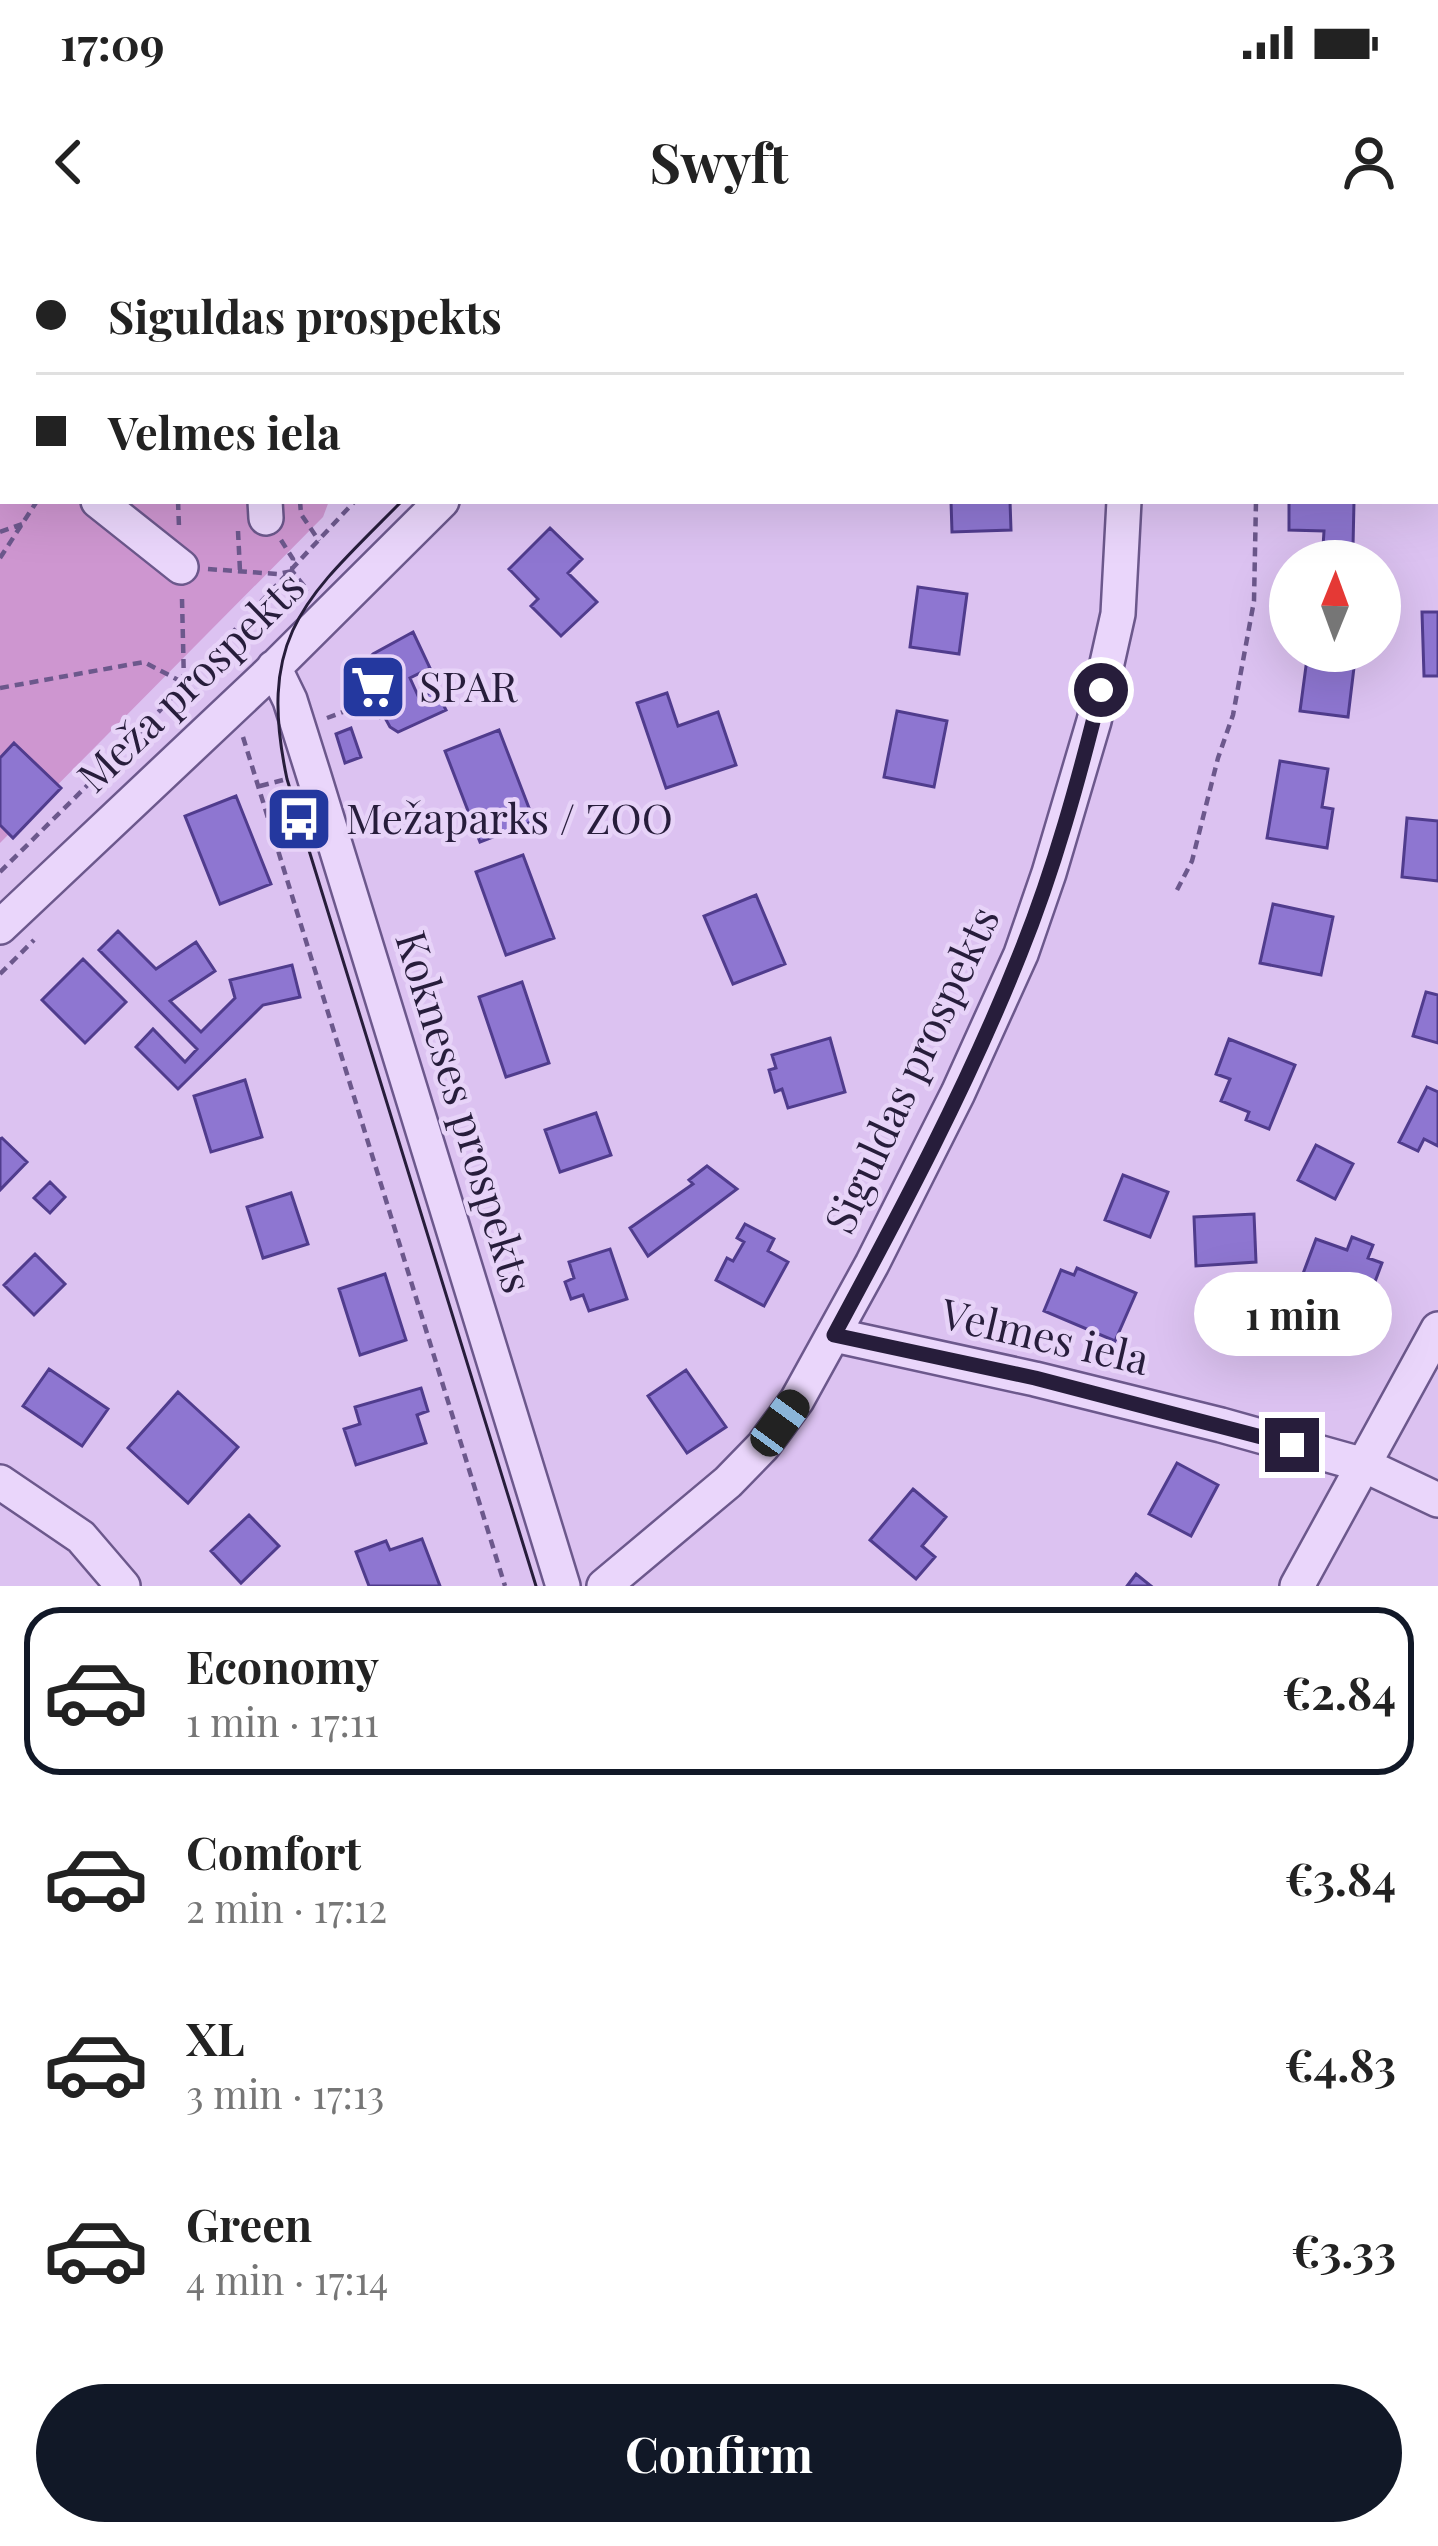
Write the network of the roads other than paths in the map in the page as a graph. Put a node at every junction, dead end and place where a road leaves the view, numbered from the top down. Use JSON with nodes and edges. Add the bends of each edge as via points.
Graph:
{"nodes":[{"id":1,"x":102,"y":504,"type":"edge"},
{"id":2,"x":439,"y":504,"type":"edge"},
{"id":3,"x":1124,"y":504,"type":"edge"},
{"id":4,"x":181,"y":567,"type":"road end"},
{"id":5,"x":274,"y":668,"type":"junction"},
{"id":6,"x":0,"y":927,"type":"edge"},
{"id":7,"x":1438,"y":1329,"type":"edge"},
{"id":8,"x":834,"y":1335,"type":"junction"},
{"id":9,"x":1364,"y":1466,"type":"junction"},
{"id":10,"x":0,"y":1482,"type":"edge"},
{"id":11,"x":1438,"y":1500,"type":"edge"},
{"id":12,"x":123,"y":1586,"type":"edge"},
{"id":13,"x":563,"y":1586,"type":"edge"},
{"id":14,"x":604,"y":1586,"type":"edge"},
{"id":15,"x":1298,"y":1586,"type":"edge"}],
"edges":[{"from":1,"to":4,"type":"street"},
{"from":2,"to":5,"type":"street","name":"Meža prospekts"},
{"from":3,"to":8,"type":"street","name":"Siguldas prospekts","via":[[1109,660],[1021,954]]},
{"from":5,"to":6,"type":"street","name":"Meža prospekts"},
{"from":5,"to":13,"type":"street","name":"Kokneses prospekts"},
{"from":7,"to":9,"type":"street"},
{"from":8,"to":9,"type":"street","name":"Velmes iela","via":[[1035,1378]]},
{"from":8,"to":14,"type":"street","name":"Siguldas prospekts","via":[[764,1446]]},
{"from":9,"to":11,"type":"street","name":"Velmes iela"},
{"from":9,"to":15,"type":"street"},
{"from":10,"to":12,"type":"street","via":[[81,1537]]}]}
